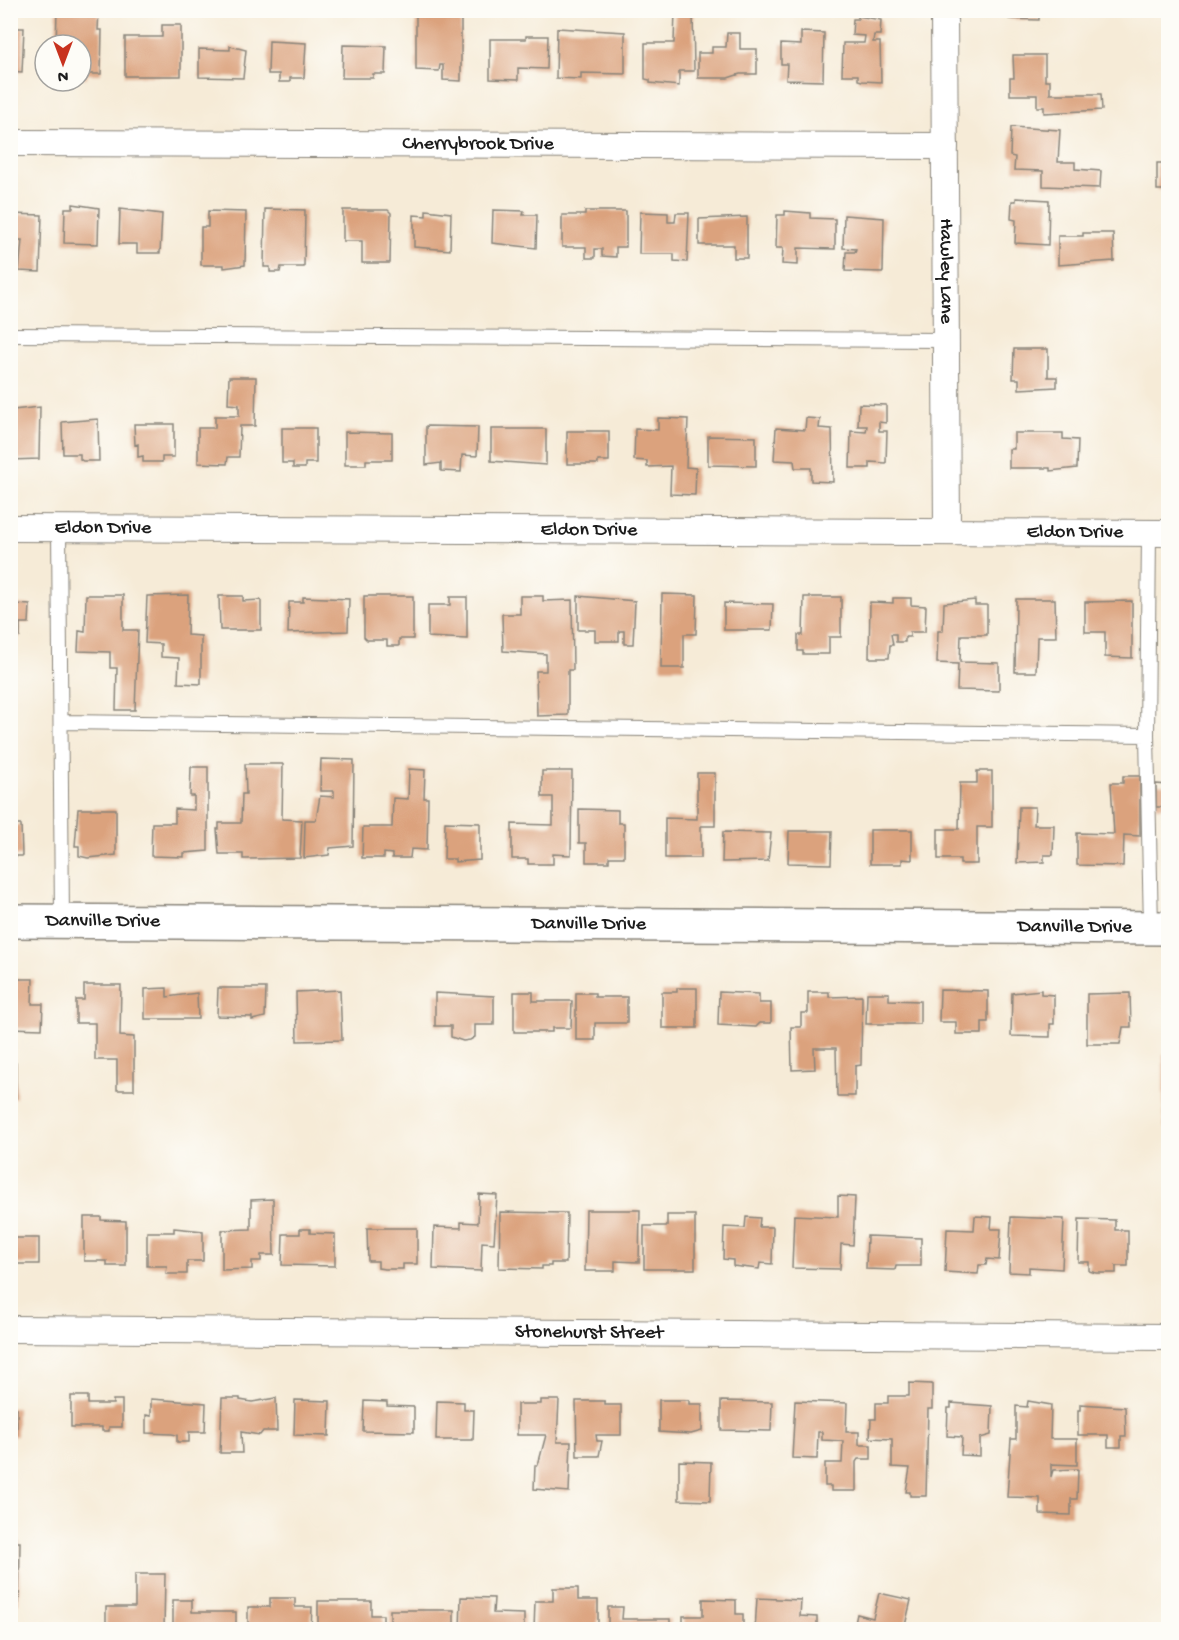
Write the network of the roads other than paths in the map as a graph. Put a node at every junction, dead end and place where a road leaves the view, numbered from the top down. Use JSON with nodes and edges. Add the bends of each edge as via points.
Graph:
{"nodes":[{"id":1,"x":944,"y":10,"type":"edge"},
{"id":2,"x":10,"y":142,"type":"edge"},
{"id":3,"x":945,"y":146,"type":"junction"},
{"id":4,"x":10,"y":335,"type":"edge"},
{"id":5,"x":946,"y":340,"type":"junction"},
{"id":6,"x":10,"y":528,"type":"edge"},
{"id":7,"x":58,"y":528,"type":"junction"},
{"id":8,"x":948,"y":531,"type":"junction"},
{"id":9,"x":1159,"y":533,"type":"edge"},
{"id":10,"x":62,"y":722,"type":"junction"},
{"id":11,"x":1147,"y":735,"type":"junction"},
{"id":12,"x":10,"y":921,"type":"edge"},
{"id":13,"x":62,"y":921,"type":"junction"},
{"id":14,"x":1160,"y":928,"type":"edge"},
{"id":15,"x":10,"y":1329,"type":"edge"},
{"id":16,"x":1168,"y":1337,"type":"edge"}],
"edges":[{"from":1,"to":3,"type":"street","name":"Hawley Lane"},
{"from":2,"to":3,"type":"street","name":"Cherrybrook Drive"},
{"from":3,"to":5,"type":"street","name":"Hawley Lane"},
{"from":4,"to":5,"type":"lane"},
{"from":5,"to":8,"type":"street","name":"Hawley Lane"},
{"from":6,"to":7,"type":"street","name":"Eldon Drive"},
{"from":7,"to":8,"type":"street","name":"Eldon Drive"},
{"from":7,"to":10,"type":"lane"},
{"from":8,"to":9,"type":"street","name":"Eldon Drive"},
{"from":9,"to":11,"type":"lane"},
{"from":10,"to":11,"type":"lane"},
{"from":10,"to":13,"type":"lane"},
{"from":11,"to":14,"type":"lane"},
{"from":12,"to":13,"type":"street","name":"Danville Drive"},
{"from":13,"to":14,"type":"street","name":"Danville Drive"},
{"from":15,"to":16,"type":"street","name":"Stonehurst Street"}]}
